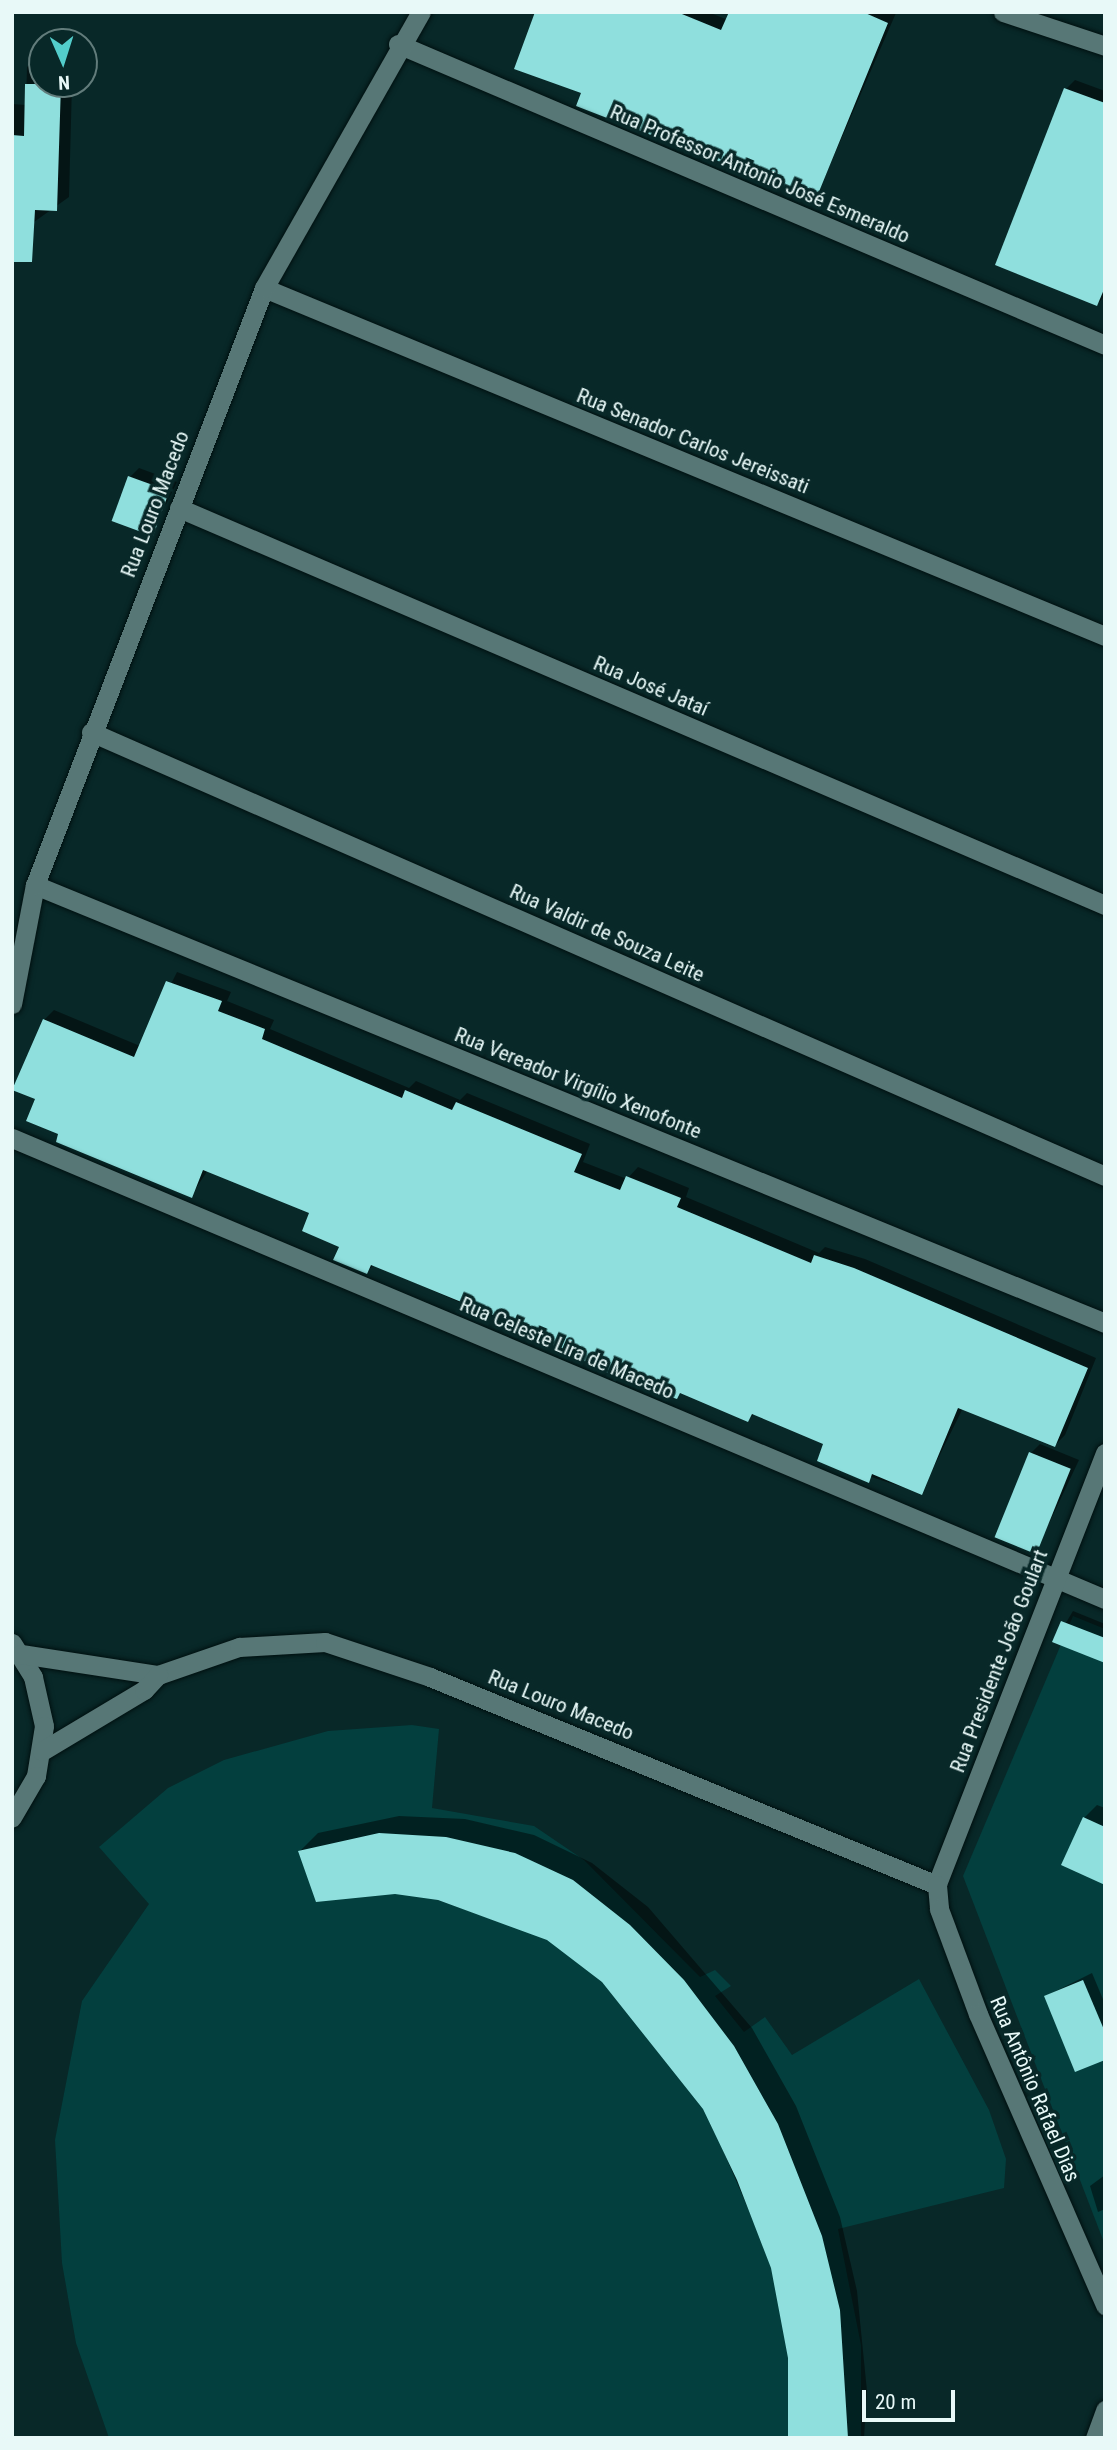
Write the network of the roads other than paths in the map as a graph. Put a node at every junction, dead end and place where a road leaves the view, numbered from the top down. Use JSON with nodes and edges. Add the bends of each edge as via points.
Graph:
{"nodes":[{"id":1,"x":421,"y":12,"type":"edge"},
{"id":2,"x":1003,"y":12,"type":"edge"},
{"id":3,"x":398,"y":44,"type":"junction"},
{"id":4,"x":1105,"y":46,"type":"edge"},
{"id":5,"x":264,"y":288,"type":"junction"},
{"id":6,"x":1105,"y":345,"type":"edge"},
{"id":7,"x":178,"y":508,"type":"junction"},
{"id":8,"x":1105,"y":636,"type":"edge"},
{"id":9,"x":91,"y":732,"type":"junction"},
{"id":10,"x":34,"y":885,"type":"junction"},
{"id":11,"x":1105,"y":905,"type":"edge"},
{"id":12,"x":12,"y":1004,"type":"edge"},
{"id":13,"x":12,"y":1138,"type":"edge"},
{"id":14,"x":1105,"y":1176,"type":"edge"},
{"id":15,"x":1105,"y":1324,"type":"edge"},
{"id":16,"x":1105,"y":1452,"type":"edge"},
{"id":17,"x":1055,"y":1580,"type":"junction"},
{"id":18,"x":1105,"y":1599,"type":"edge"},
{"id":19,"x":17,"y":1648,"type":"edge"},
{"id":20,"x":158,"y":1675,"type":"junction"},
{"id":21,"x":42,"y":1751,"type":"junction"},
{"id":22,"x":12,"y":1816,"type":"edge"},
{"id":23,"x":937,"y":1885,"type":"junction"},
{"id":24,"x":1105,"y":2305,"type":"edge"},
{"id":25,"x":1105,"y":2410,"type":"edge"},
{"id":26,"x":1095,"y":2438,"type":"edge"}],
"edges":[{"from":1,"to":3,"type":"street","name":"Rua Louro Macedo"},
{"from":2,"to":4,"type":"street"},
{"from":3,"to":5,"type":"street","name":"Rua Louro Macedo"},
{"from":3,"to":6,"type":"street","name":"Rua Professor Antonio José Esmeraldo"},
{"from":5,"to":7,"type":"street","name":"Rua Louro Macedo"},
{"from":5,"to":8,"type":"street","name":"Rua Senador Carlos Jereissati"},
{"from":7,"to":9,"type":"street","name":"Rua Louro Macedo"},
{"from":7,"to":11,"type":"street","name":"Rua José Jataí"},
{"from":9,"to":10,"type":"street","name":"Rua Louro Macedo"},
{"from":9,"to":14,"type":"street","name":"Rua Valdir de Souza Leite"},
{"from":10,"to":12,"type":"street","name":"Rua Louro Macedo"},
{"from":10,"to":15,"type":"street","name":"Rua Vereador Virgílio Xenofonte"},
{"from":13,"to":17,"type":"street","name":"Rua Celeste Lira de Macedo"},
{"from":16,"to":17,"type":"street","name":"Rua Presidente João Goulart"},
{"from":17,"to":18,"type":"street","name":"Rua Celeste Lira de Macedo"},
{"from":17,"to":23,"type":"street","name":"Rua Presidente João Goulart"},
{"from":19,"to":20,"type":"street","name":"Rua Louro Macedo"},
{"from":19,"to":21,"type":"street","via":[[41,1700]]},
{"from":20,"to":21,"type":"street","name":"Rua Louro Macedo","via":[[144,1690]]},
{"from":20,"to":23,"type":"street","name":"Rua Louro Macedo","via":[[239,1647],[325,1642],[430,1677]]},
{"from":21,"to":22,"type":"street"},
{"from":23,"to":24,"type":"street","name":"Rua Antônio Rafael Dias","via":[[939,1909],[978,2014]]},
{"from":25,"to":26,"type":"street"}]}
